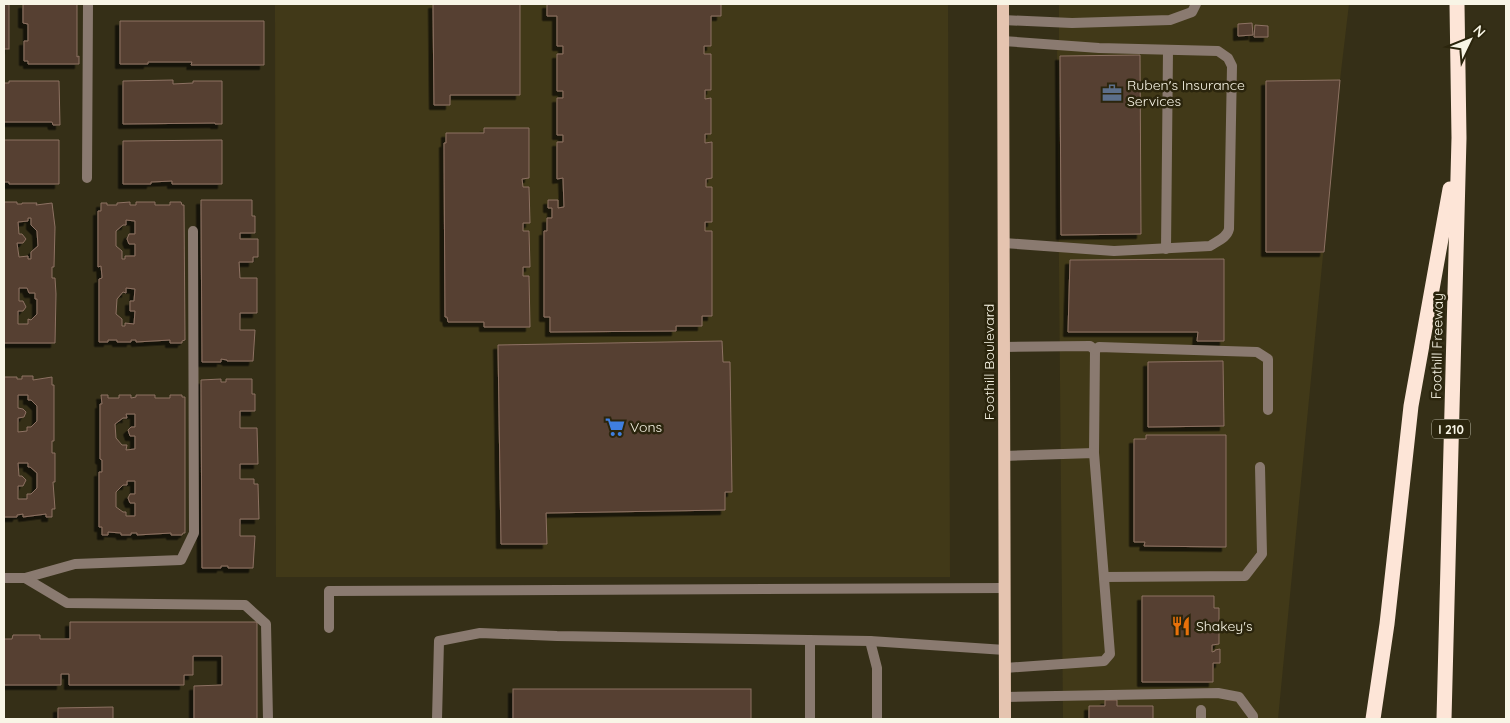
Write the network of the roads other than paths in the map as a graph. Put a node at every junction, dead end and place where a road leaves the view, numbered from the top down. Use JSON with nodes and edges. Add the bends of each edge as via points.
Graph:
{"nodes":[{"id":1,"x":88,"y":4,"type":"edge"},
{"id":2,"x":1003,"y":4,"type":"edge"},
{"id":3,"x":1196,"y":4,"type":"edge"},
{"id":4,"x":1457,"y":4,"type":"edge"},
{"id":5,"x":1003,"y":20,"type":"junction"},
{"id":6,"x":1003,"y":42,"type":"junction"},
{"id":7,"x":1168,"y":50,"type":"junction"},
{"id":8,"x":1459,"y":138,"type":"junction"},
{"id":9,"x":86,"y":178,"type":"dead end"},
{"id":10,"x":193,"y":231,"type":"dead end"},
{"id":11,"x":1004,"y":243,"type":"junction"},
{"id":12,"x":1166,"y":249,"type":"junction"},
{"id":13,"x":1004,"y":347,"type":"junction"},
{"id":14,"x":1095,"y":350,"type":"junction"},
{"id":15,"x":1268,"y":410,"type":"dead end"},
{"id":16,"x":1094,"y":453,"type":"junction"},
{"id":17,"x":1004,"y":456,"type":"junction"},
{"id":18,"x":1260,"y":467,"type":"dead end"},
{"id":19,"x":1104,"y":577,"type":"junction"},
{"id":20,"x":4,"y":578,"type":"edge"},
{"id":21,"x":25,"y":578,"type":"junction"},
{"id":22,"x":1005,"y":588,"type":"junction"},
{"id":23,"x":329,"y":628,"type":"dead end"},
{"id":24,"x":810,"y":640,"type":"junction"},
{"id":25,"x":870,"y":641,"type":"junction"},
{"id":26,"x":1005,"y":650,"type":"junction"},
{"id":27,"x":1005,"y":668,"type":"junction"},
{"id":28,"x":1005,"y":697,"type":"junction"},
{"id":29,"x":268,"y":719,"type":"edge"},
{"id":30,"x":437,"y":719,"type":"edge"},
{"id":31,"x":810,"y":719,"type":"edge"},
{"id":32,"x":877,"y":719,"type":"edge"},
{"id":33,"x":1005,"y":719,"type":"edge"},
{"id":34,"x":1253,"y":719,"type":"edge"},
{"id":35,"x":1373,"y":719,"type":"edge"},
{"id":36,"x":1444,"y":719,"type":"edge"}],
"edges":[{"from":1,"to":9,"type":"street"},
{"from":2,"to":5,"type":"main road","name":"Foothill Boulevard"},
{"from":3,"to":5,"type":"street","via":[[1192,12],[1170,20],[1072,23]]},
{"from":4,"to":8,"type":"highway","name":"Foothill Freeway","number":"I 210"},
{"from":5,"to":6,"type":"main road","name":"Foothill Boulevard"},
{"from":6,"to":7,"type":"street"},
{"from":6,"to":11,"type":"main road","name":"Foothill Boulevard"},
{"from":7,"to":12,"type":"street"},
{"from":7,"to":12,"type":"street","via":[[1218,51],[1228,58],[1232,66],[1228,234],[1210,246]]},
{"from":8,"to":35,"type":"highway","via":[[1411,406]]},
{"from":8,"to":36,"type":"highway","name":"Foothill Freeway","number":"I 210"},
{"from":10,"to":21,"type":"street","via":[[194,533],[181,560],[75,564]]},
{"from":11,"to":12,"type":"street","via":[[1114,251]]},
{"from":11,"to":13,"type":"main road","name":"Foothill Boulevard"},
{"from":13,"to":14,"type":"street","via":[[1090,346]]},
{"from":13,"to":17,"type":"main road","name":"Foothill Boulevard"},
{"from":14,"to":15,"type":"street","via":[[1099,347],[1257,352],[1268,359]]},
{"from":14,"to":16,"type":"street"},
{"from":16,"to":17,"type":"street"},
{"from":16,"to":19,"type":"street"},
{"from":17,"to":22,"type":"main road","name":"Foothill Boulevard"},
{"from":18,"to":19,"type":"street","via":[[1262,554],[1246,576]]},
{"from":19,"to":27,"type":"street","via":[[1110,654],[1104,661]]},
{"from":20,"to":21,"type":"street"},
{"from":21,"to":29,"type":"street","via":[[67,603],[245,606],[266,624]]},
{"from":22,"to":23,"type":"street","via":[[329,591]]},
{"from":22,"to":26,"type":"main road","name":"Foothill Boulevard"},
{"from":24,"to":25,"type":"street"},
{"from":24,"to":30,"type":"street","via":[[480,633],[439,641]]},
{"from":24,"to":31,"type":"street"},
{"from":25,"to":26,"type":"street"},
{"from":25,"to":32,"type":"street","via":[[877,668]]},
{"from":26,"to":27,"type":"main road","name":"Foothill Boulevard"},
{"from":27,"to":28,"type":"main road","name":"Foothill Boulevard"},
{"from":28,"to":33,"type":"main road","name":"Foothill Boulevard"},
{"from":28,"to":34,"type":"street","via":[[1218,693],[1240,697]]}]}
